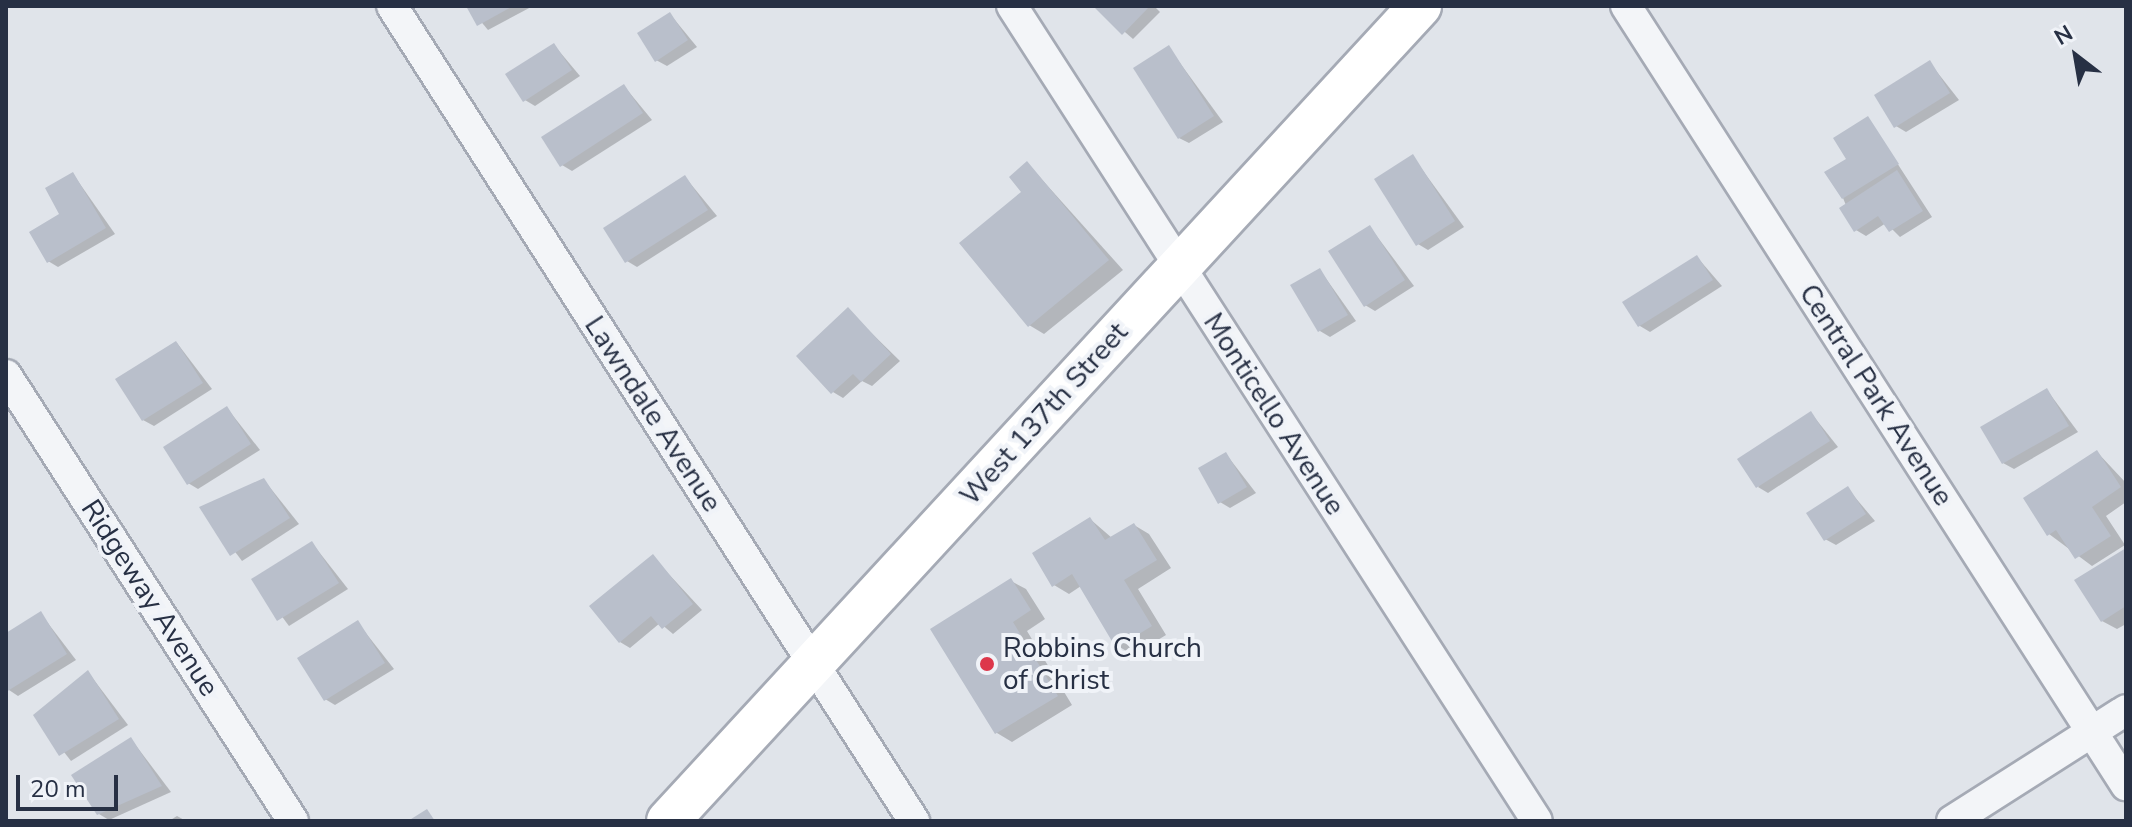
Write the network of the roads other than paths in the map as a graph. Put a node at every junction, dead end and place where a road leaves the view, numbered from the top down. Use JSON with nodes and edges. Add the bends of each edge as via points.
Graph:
{"nodes":[{"id":1,"x":392,"y":6,"type":"edge"},
{"id":2,"x":1012,"y":6,"type":"edge"},
{"id":3,"x":1420,"y":6,"type":"edge"},
{"id":4,"x":1626,"y":6,"type":"edge"},
{"id":5,"x":1178,"y":266,"type":"junction"},
{"id":6,"x":6,"y":375,"type":"edge"},
{"id":7,"x":814,"y":665,"type":"junction"},
{"id":8,"x":2126,"y":710,"type":"edge"},
{"id":9,"x":2092,"y":732,"type":"junction"},
{"id":10,"x":2126,"y":785,"type":"edge"},
{"id":11,"x":293,"y":821,"type":"edge"},
{"id":12,"x":668,"y":821,"type":"edge"},
{"id":13,"x":914,"y":821,"type":"edge"},
{"id":14,"x":1537,"y":821,"type":"edge"},
{"id":15,"x":1952,"y":821,"type":"edge"}],
"edges":[{"from":1,"to":7,"type":"street","name":"Lawndale Avenue"},
{"from":2,"to":5,"type":"street","name":"Monticello Avenue"},
{"from":3,"to":5,"type":"main road","name":"West 137th Street"},
{"from":4,"to":9,"type":"street","name":"Central Park Avenue"},
{"from":5,"to":7,"type":"main road","name":"West 137th Street"},
{"from":5,"to":14,"type":"street","name":"Monticello Avenue"},
{"from":6,"to":11,"type":"street","name":"Ridgeway Avenue"},
{"from":7,"to":12,"type":"main road","name":"West 137th Street"},
{"from":7,"to":13,"type":"street","name":"Lawndale Avenue"},
{"from":8,"to":9,"type":"street"},
{"from":9,"to":10,"type":"street","name":"Central Park Avenue"},
{"from":9,"to":15,"type":"street"}]}
